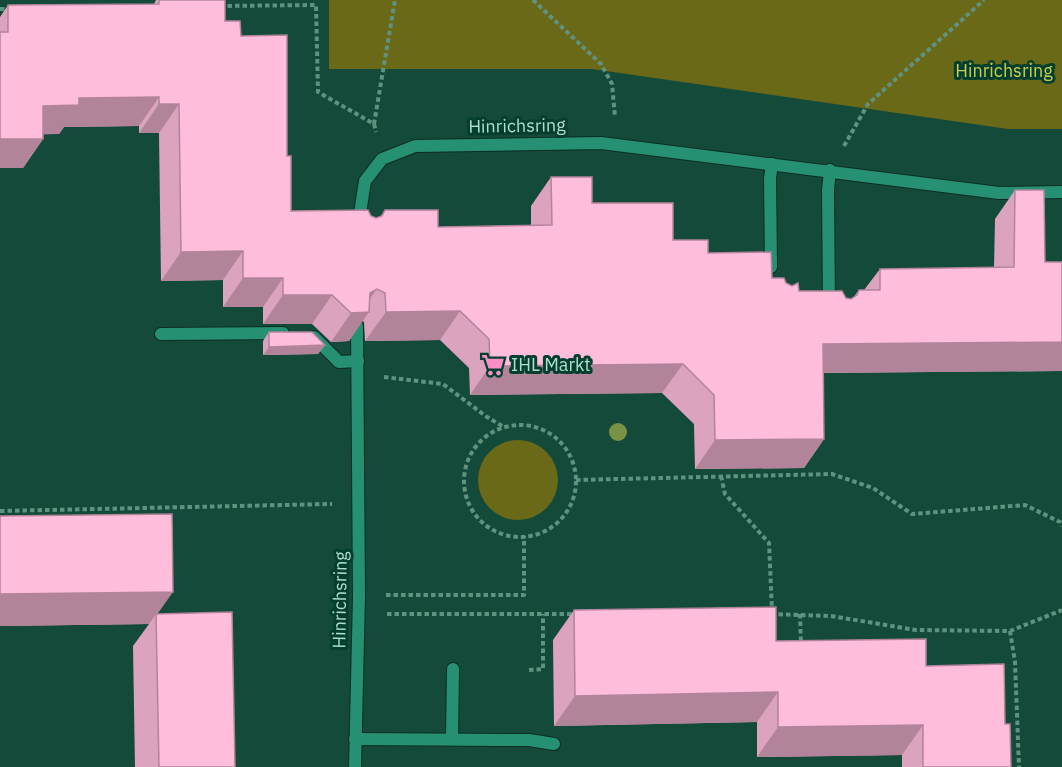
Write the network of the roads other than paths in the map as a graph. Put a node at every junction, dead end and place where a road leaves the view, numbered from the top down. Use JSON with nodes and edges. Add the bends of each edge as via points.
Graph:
{"nodes":[{"id":1,"x":772,"y":164,"type":"junction"},
{"id":2,"x":830,"y":170,"type":"junction"},
{"id":3,"x":1062,"y":192,"type":"edge"},
{"id":4,"x":356,"y":239,"type":"edge"},
{"id":5,"x":771,"y":284,"type":"edge"},
{"id":6,"x":830,"y":320,"type":"edge"},
{"id":7,"x":357,"y":326,"type":"edge"},
{"id":8,"x":161,"y":334,"type":"dead end"},
{"id":9,"x":358,"y":367,"type":"junction"},
{"id":10,"x":453,"y":669,"type":"dead end"},
{"id":11,"x":452,"y":738,"type":"junction"},
{"id":12,"x":355,"y":739,"type":"junction"},
{"id":13,"x":554,"y":744,"type":"dead end"},
{"id":14,"x":355,"y":767,"type":"edge"}],
"edges":[{"from":1,"to":2,"type":"street","name":"Hinrichsring"},
{"from":1,"to":4,"type":"street","name":"Hinrichsring","via":[[601,143],[416,146],[382,159],[365,181]]},
{"from":1,"to":5,"type":"street"},
{"from":2,"to":3,"type":"street","name":"Hinrichsring","via":[[999,193]]},
{"from":2,"to":6,"type":"street"},
{"from":7,"to":9,"type":"street","name":"Hinrichsring"},
{"from":8,"to":9,"type":"street","via":[[309,332],[339,362]]},
{"from":9,"to":12,"type":"street","name":"Hinrichsring"},
{"from":10,"to":11,"type":"street"},
{"from":11,"to":12,"type":"street"},
{"from":11,"to":13,"type":"street"},
{"from":12,"to":14,"type":"street","name":"Hinrichsring"}]}
